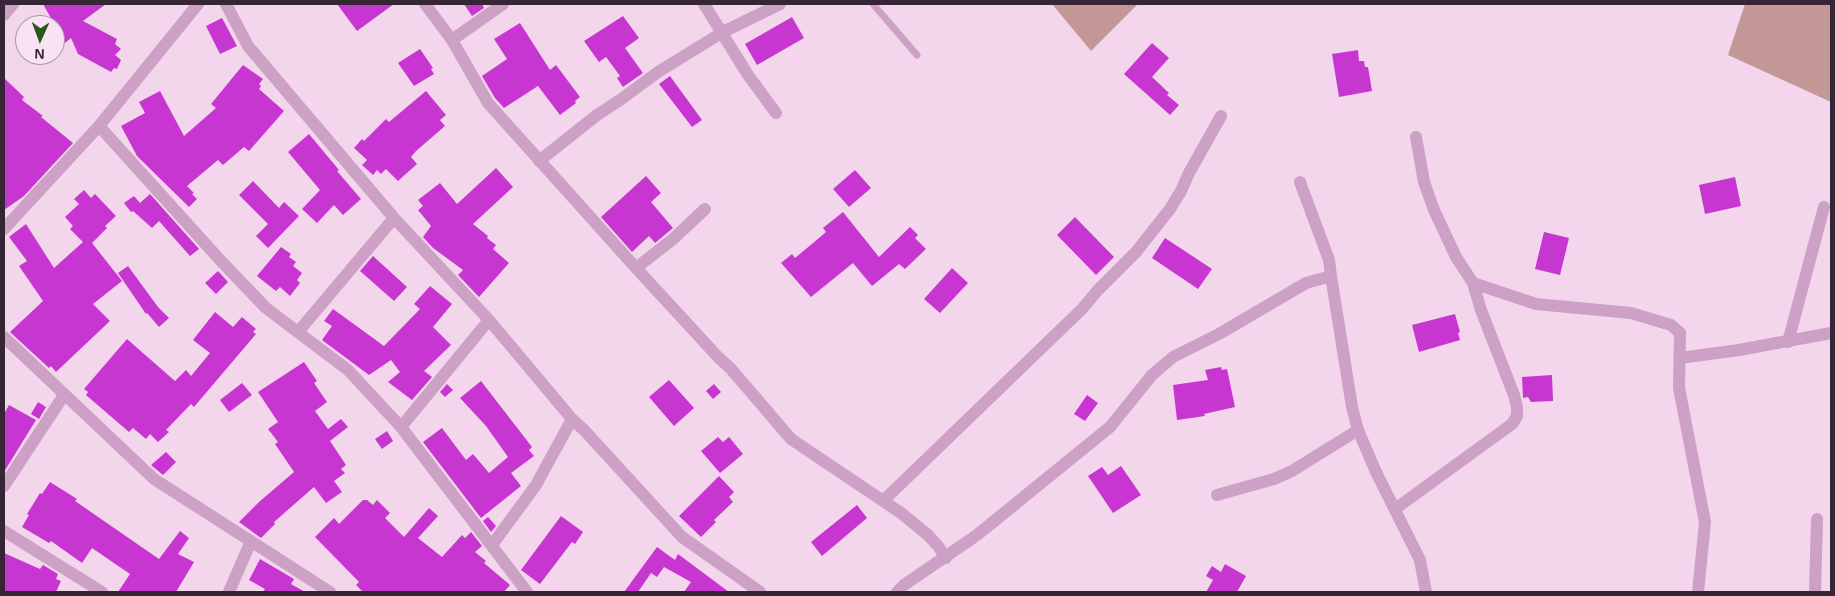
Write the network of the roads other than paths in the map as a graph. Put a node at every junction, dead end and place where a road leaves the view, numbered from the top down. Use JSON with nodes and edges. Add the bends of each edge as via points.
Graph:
{"nodes":[{"id":1,"x":13,"y":4,"type":"edge"},
{"id":2,"x":198,"y":4,"type":"edge"},
{"id":3,"x":226,"y":4,"type":"edge"},
{"id":4,"x":425,"y":4,"type":"edge"},
{"id":5,"x":503,"y":4,"type":"edge"},
{"id":6,"x":704,"y":4,"type":"edge"},
{"id":7,"x":780,"y":4,"type":"edge"},
{"id":8,"x":873,"y":4,"type":"edge"},
{"id":9,"x":4,"y":15,"type":"edge"},
{"id":10,"x":723,"y":32,"type":"junction"},
{"id":11,"x":452,"y":40,"type":"junction"},
{"id":12,"x":917,"y":55,"type":"dead end"},
{"id":13,"x":776,"y":113,"type":"dead end"},
{"id":14,"x":1221,"y":116,"type":"dead end"},
{"id":15,"x":99,"y":126,"type":"junction"},
{"id":16,"x":1416,"y":137,"type":"dead end"},
{"id":17,"x":539,"y":161,"type":"junction"},
{"id":18,"x":1300,"y":182,"type":"dead end"},
{"id":19,"x":1824,"y":207,"type":"dead end"},
{"id":20,"x":705,"y":208,"type":"dead end"},
{"id":21,"x":394,"y":218,"type":"junction"},
{"id":22,"x":4,"y":229,"type":"edge"},
{"id":23,"x":636,"y":268,"type":"junction"},
{"id":24,"x":1331,"y":276,"type":"junction"},
{"id":25,"x":1473,"y":283,"type":"junction"},
{"id":26,"x":489,"y":320,"type":"junction"},
{"id":27,"x":298,"y":332,"type":"junction"},
{"id":28,"x":1831,"y":333,"type":"edge"},
{"id":29,"x":4,"y":337,"type":"edge"},
{"id":30,"x":1788,"y":342,"type":"junction"},
{"id":31,"x":1680,"y":358,"type":"junction"},
{"id":32,"x":64,"y":395,"type":"junction"},
{"id":33,"x":572,"y":419,"type":"junction"},
{"id":34,"x":401,"y":427,"type":"junction"},
{"id":35,"x":1358,"y":430,"type":"junction"},
{"id":36,"x":4,"y":486,"type":"edge"},
{"id":37,"x":1217,"y":495,"type":"dead end"},
{"id":38,"x":883,"y":501,"type":"junction"},
{"id":39,"x":1395,"y":509,"type":"junction"},
{"id":40,"x":1817,"y":519,"type":"dead end"},
{"id":41,"x":4,"y":531,"type":"edge"},
{"id":42,"x":251,"y":541,"type":"junction"},
{"id":43,"x":492,"y":545,"type":"junction"},
{"id":44,"x":946,"y":558,"type":"junction"},
{"id":45,"x":102,"y":592,"type":"edge"},
{"id":46,"x":228,"y":592,"type":"edge"},
{"id":47,"x":330,"y":592,"type":"edge"},
{"id":48,"x":527,"y":592,"type":"edge"},
{"id":49,"x":760,"y":592,"type":"edge"},
{"id":50,"x":897,"y":592,"type":"edge"},
{"id":51,"x":1426,"y":592,"type":"edge"},
{"id":52,"x":1698,"y":592,"type":"edge"},
{"id":53,"x":1816,"y":592,"type":"edge"}],
"edges":[{"from":1,"to":9,"type":"street"},
{"from":2,"to":15,"type":"street"},
{"from":3,"to":21,"type":"street","via":[[248,46]]},
{"from":4,"to":11,"type":"street"},
{"from":5,"to":11,"type":"street"},
{"from":6,"to":10,"type":"street"},
{"from":7,"to":10,"type":"street"},
{"from":8,"to":12,"type":"lane"},
{"from":10,"to":13,"type":"street","via":[[748,75]]},
{"from":10,"to":17,"type":"street","via":[[658,72]]},
{"from":11,"to":17,"type":"street","via":[[488,102]]},
{"from":14,"to":38,"type":"street","via":[[1182,191],[1136,252],[1082,309]]},
{"from":15,"to":22,"type":"street"},
{"from":15,"to":27,"type":"street","via":[[227,268],[266,308]]},
{"from":16,"to":25,"type":"street","via":[[1431,203],[1456,257]]},
{"from":17,"to":23,"type":"street"},
{"from":18,"to":24,"type":"street","via":[[1329,260]]},
{"from":19,"to":30,"type":"street"},
{"from":20,"to":23,"type":"street"},
{"from":21,"to":26,"type":"street"},
{"from":21,"to":27,"type":"street"},
{"from":23,"to":38,"type":"street","via":[[731,369],[791,439]]},
{"from":24,"to":35,"type":"street"},
{"from":24,"to":44,"type":"street","via":[[1306,283],[1219,334],[1173,356],[1152,375],[1110,427]]},
{"from":25,"to":31,"type":"street","via":[[1536,304],[1632,313],[1671,325],[1680,334]]},
{"from":25,"to":39,"type":"street","via":[[1514,395],[1517,416],[1512,424]]},
{"from":26,"to":33,"type":"street"},
{"from":26,"to":34,"type":"street"},
{"from":27,"to":34,"type":"street","via":[[348,370]]},
{"from":28,"to":30,"type":"street"},
{"from":29,"to":32,"type":"street"},
{"from":30,"to":31,"type":"street"},
{"from":31,"to":52,"type":"street","via":[[1679,388],[1705,522]]},
{"from":32,"to":36,"type":"street"},
{"from":32,"to":42,"type":"street","via":[[154,479]]},
{"from":33,"to":43,"type":"street","via":[[536,485]]},
{"from":33,"to":49,"type":"street","via":[[682,536]]},
{"from":34,"to":43,"type":"street"},
{"from":35,"to":37,"type":"street","via":[[1292,471]]},
{"from":35,"to":39,"type":"street"},
{"from":38,"to":44,"type":"street","via":[[928,535]]},
{"from":39,"to":51,"type":"street","via":[[1420,560]]},
{"from":40,"to":53,"type":"street"},
{"from":41,"to":45,"type":"street"},
{"from":42,"to":46,"type":"street"},
{"from":42,"to":47,"type":"street"},
{"from":43,"to":48,"type":"street"},
{"from":44,"to":50,"type":"street"}]}
